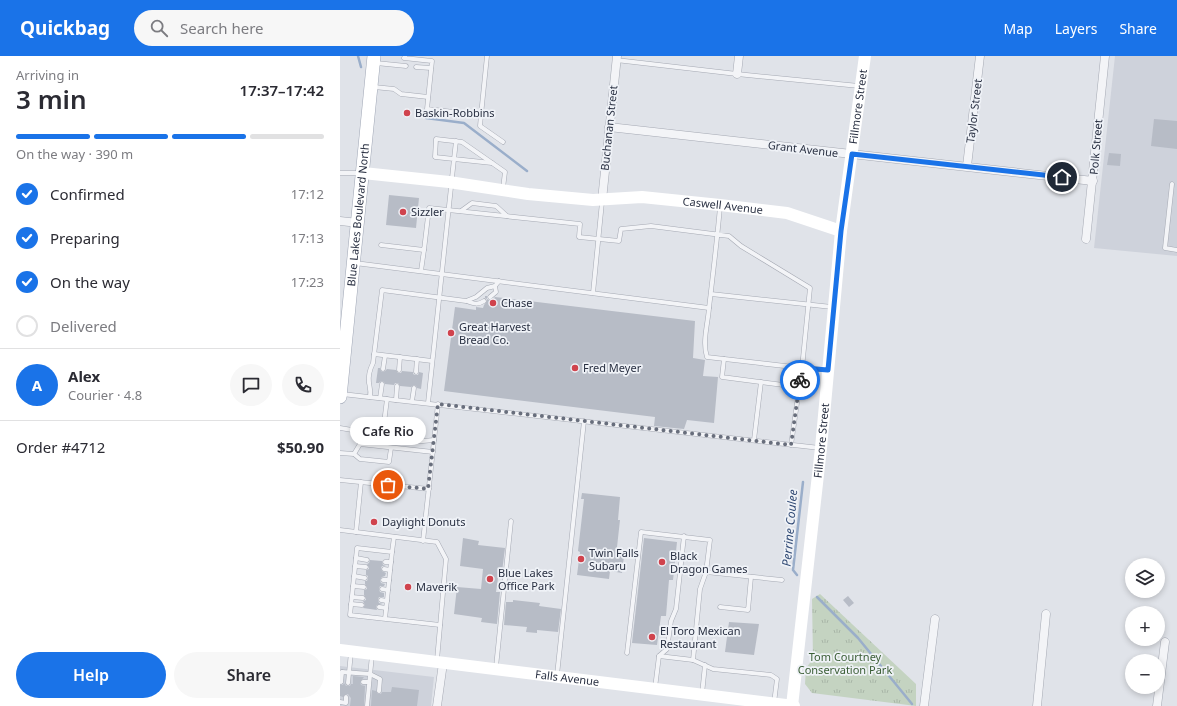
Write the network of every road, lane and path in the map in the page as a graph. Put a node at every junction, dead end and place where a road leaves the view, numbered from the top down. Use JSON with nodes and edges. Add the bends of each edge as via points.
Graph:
{"nodes":[{"id":1,"x":487,"y":56,"type":"edge"},
{"id":2,"x":739,"y":56,"type":"edge"},
{"id":3,"x":865,"y":56,"type":"edge"},
{"id":4,"x":980,"y":56,"type":"edge"},
{"id":5,"x":1105,"y":56,"type":"edge"},
{"id":6,"x":404,"y":57,"type":"edge"},
{"id":7,"x":616,"y":58,"type":"edge"},
{"id":8,"x":374,"y":59,"type":"edge"},
{"id":9,"x":396,"y":65,"type":"junction"},
{"id":10,"x":406,"y":66,"type":"dead end"},
{"id":11,"x":416,"y":67,"type":"dead end"},
{"id":12,"x":431,"y":68,"type":"junction"},
{"id":13,"x":737,"y":74,"type":"junction"},
{"id":14,"x":371,"y":86,"type":"junction"},
{"id":15,"x":862,"y":87,"type":"junction"},
{"id":16,"x":428,"y":97,"type":"junction"},
{"id":17,"x":481,"y":115,"type":"junction"},
{"id":18,"x":609,"y":126,"type":"junction"},
{"id":19,"x":456,"y":141,"type":"junction"},
{"id":20,"x":504,"y":142,"type":"dead end"},
{"id":21,"x":852,"y":154,"type":"junction"},
{"id":22,"x":454,"y":159,"type":"junction"},
{"id":23,"x":493,"y":163,"type":"junction"},
{"id":24,"x":967,"y":166,"type":"junction"},
{"id":25,"x":340,"y":173,"type":"edge"},
{"id":26,"x":363,"y":173,"type":"junction"},
{"id":27,"x":1093,"y":181,"type":"junction"},
{"id":28,"x":452,"y":182,"type":"junction"},
{"id":29,"x":1172,"y":184,"type":"dead end"},
{"id":30,"x":502,"y":190,"type":"junction"},
{"id":31,"x":602,"y":200,"type":"junction"},
{"id":32,"x":720,"y":205,"type":"junction"},
{"id":33,"x":449,"y":210,"type":"junction"},
{"id":34,"x":461,"y":212,"type":"junction"},
{"id":35,"x":507,"y":217,"type":"junction"},
{"id":36,"x":340,"y":221,"type":"edge"},
{"id":37,"x":358,"y":223,"type":"junction"},
{"id":38,"x":841,"y":231,"type":"junction"},
{"id":39,"x":717,"y":234,"type":"junction"},
{"id":40,"x":598,"y":239,"type":"junction"},
{"id":41,"x":1086,"y":239,"type":"dead end"},
{"id":42,"x":382,"y":245,"type":"dead end"},
{"id":43,"x":424,"y":250,"type":"junction"},
{"id":44,"x":1177,"y":250,"type":"edge"},
{"id":45,"x":354,"y":263,"type":"junction"},
{"id":46,"x":421,"y":271,"type":"junction"},
{"id":47,"x":442,"y":274,"type":"junction"},
{"id":48,"x":499,"y":281,"type":"junction"},
{"id":49,"x":494,"y":286,"type":"junction"},
{"id":50,"x":593,"y":293,"type":"junction"},
{"id":51,"x":711,"y":294,"type":"junction"},
{"id":52,"x":440,"y":297,"type":"junction"},
{"id":53,"x":490,"y":297,"type":"dead end"},
{"id":54,"x":466,"y":301,"type":"junction"},
{"id":55,"x":484,"y":301,"type":"dead end"},
{"id":56,"x":808,"y":305,"type":"junction"},
{"id":57,"x":709,"y":308,"type":"junction"},
{"id":58,"x":834,"y":308,"type":"junction"},
{"id":59,"x":343,"y":344,"type":"edge"},
{"id":60,"x":374,"y":354,"type":"junction"},
{"id":61,"x":385,"y":356,"type":"junction"},
{"id":62,"x":400,"y":357,"type":"junction"},
{"id":63,"x":417,"y":359,"type":"junction"},
{"id":64,"x":724,"y":359,"type":"junction"},
{"id":65,"x":432,"y":361,"type":"junction"},
{"id":66,"x":802,"y":368,"type":"junction"},
{"id":67,"x":383,"y":369,"type":"dead end"},
{"id":68,"x":399,"y":370,"type":"dead end"},
{"id":69,"x":828,"y":370,"type":"junction"},
{"id":70,"x":416,"y":372,"type":"dead end"},
{"id":71,"x":761,"y":382,"type":"junction"},
{"id":72,"x":382,"y":384,"type":"dead end"},
{"id":73,"x":397,"y":386,"type":"dead end"},
{"id":74,"x":799,"y":387,"type":"junction"},
{"id":75,"x":414,"y":388,"type":"dead end"},
{"id":76,"x":340,"y":395,"type":"edge"},
{"id":77,"x":370,"y":397,"type":"junction"},
{"id":78,"x":380,"y":398,"type":"junction"},
{"id":79,"x":387,"y":399,"type":"junction"},
{"id":80,"x":396,"y":400,"type":"junction"},
{"id":81,"x":412,"y":402,"type":"junction"},
{"id":82,"x":428,"y":403,"type":"junction"},
{"id":83,"x":438,"y":404,"type":"junction"},
{"id":84,"x":584,"y":421,"type":"junction"},
{"id":85,"x":340,"y":428,"type":"edge"},
{"id":86,"x":369,"y":436,"type":"junction"},
{"id":87,"x":434,"y":440,"type":"junction"},
{"id":88,"x":754,"y":440,"type":"junction"},
{"id":89,"x":791,"y":445,"type":"junction"},
{"id":90,"x":391,"y":448,"type":"junction"},
{"id":91,"x":821,"y":448,"type":"junction"},
{"id":92,"x":433,"y":452,"type":"junction"},
{"id":93,"x":340,"y":453,"type":"edge"},
{"id":94,"x":354,"y":454,"type":"junction"},
{"id":95,"x":340,"y":480,"type":"edge"},
{"id":96,"x":361,"y":482,"type":"junction"},
{"id":97,"x":428,"y":489,"type":"junction"},
{"id":98,"x":511,"y":521,"type":"dead end"},
{"id":99,"x":340,"y":530,"type":"edge"},
{"id":100,"x":356,"y":532,"type":"junction"},
{"id":101,"x":684,"y":536,"type":"junction"},
{"id":102,"x":394,"y":537,"type":"junction"},
{"id":103,"x":423,"y":540,"type":"junction"},
{"id":104,"x":392,"y":552,"type":"junction"},
{"id":105,"x":356,"y":558,"type":"junction"},
{"id":106,"x":367,"y":560,"type":"dead end"},
{"id":107,"x":385,"y":562,"type":"dead end"},
{"id":108,"x":391,"y":562,"type":"junction"},
{"id":109,"x":355,"y":566,"type":"junction"},
{"id":110,"x":366,"y":567,"type":"dead end"},
{"id":111,"x":384,"y":569,"type":"dead end"},
{"id":112,"x":390,"y":570,"type":"junction"},
{"id":113,"x":706,"y":572,"type":"junction"},
{"id":114,"x":354,"y":576,"type":"junction"},
{"id":115,"x":751,"y":577,"type":"junction"},
{"id":116,"x":365,"y":578,"type":"dead end"},
{"id":117,"x":383,"y":580,"type":"dead end"},
{"id":118,"x":389,"y":580,"type":"junction"},
{"id":119,"x":782,"y":580,"type":"dead end"},
{"id":120,"x":353,"y":586,"type":"junction"},
{"id":121,"x":364,"y":588,"type":"dead end"},
{"id":122,"x":382,"y":589,"type":"dead end"},
{"id":123,"x":388,"y":590,"type":"junction"},
{"id":124,"x":352,"y":597,"type":"junction"},
{"id":125,"x":363,"y":598,"type":"dead end"},
{"id":126,"x":380,"y":600,"type":"dead end"},
{"id":127,"x":387,"y":601,"type":"junction"},
{"id":128,"x":351,"y":604,"type":"junction"},
{"id":129,"x":362,"y":605,"type":"dead end"},
{"id":130,"x":380,"y":607,"type":"dead end"},
{"id":131,"x":720,"y":607,"type":"dead end"},
{"id":132,"x":386,"y":608,"type":"junction"},
{"id":133,"x":1046,"y":614,"type":"dead end"},
{"id":134,"x":385,"y":619,"type":"junction"},
{"id":135,"x":935,"y":619,"type":"dead end"},
{"id":136,"x":440,"y":625,"type":"junction"},
{"id":137,"x":1164,"y":646,"type":"edge"},
{"id":138,"x":346,"y":651,"type":"edge"},
{"id":139,"x":627,"y":653,"type":"dead end"},
{"id":140,"x":372,"y":654,"type":"junction"},
{"id":141,"x":659,"y":656,"type":"junction"},
{"id":142,"x":693,"y":660,"type":"junction"},
{"id":143,"x":440,"y":662,"type":"junction"},
{"id":144,"x":705,"y":665,"type":"junction"},
{"id":145,"x":496,"y":670,"type":"junction"},
{"id":146,"x":350,"y":672,"type":"junction"},
{"id":147,"x":341,"y":673,"type":"edge"},
{"id":148,"x":370,"y":674,"type":"junction"},
{"id":149,"x":557,"y":676,"type":"junction"},
{"id":150,"x":350,"y":681,"type":"dead end"},
{"id":151,"x":341,"y":682,"type":"dead end"},
{"id":152,"x":363,"y":682,"type":"dead end"},
{"id":153,"x":369,"y":682,"type":"junction"},
{"id":154,"x":655,"y":689,"type":"junction"},
{"id":155,"x":379,"y":691,"type":"dead end"},
{"id":156,"x":702,"y":694,"type":"junction"},
{"id":157,"x":346,"y":697,"type":"dead end"},
{"id":158,"x":340,"y":702,"type":"edge"},
{"id":159,"x":745,"y":703,"type":"edge"},
{"id":160,"x":774,"y":704,"type":"junction"},
{"id":161,"x":367,"y":706,"type":"edge"},
{"id":162,"x":437,"y":706,"type":"edge"},
{"id":163,"x":793,"y":706,"type":"edge"},
{"id":164,"x":924,"y":706,"type":"edge"},
{"id":165,"x":1037,"y":706,"type":"edge"},
{"id":166,"x":1157,"y":706,"type":"edge"}],
"edges":[{"from":1,"to":17,"type":"lane"},
{"from":2,"to":13,"type":"street"},
{"from":3,"to":15,"type":"street","name":"Fillmore Street"},
{"from":4,"to":24,"type":"street","name":"Taylor Street"},
{"from":5,"to":27,"type":"street","name":"Polk Street"},
{"from":6,"to":9,"type":"lane"},
{"from":6,"to":12,"type":"lane","via":[[432,61]]},
{"from":7,"to":13,"type":"lane"},
{"from":7,"to":18,"type":"street","name":"Buchanan Street"},
{"from":8,"to":9,"type":"lane"},
{"from":8,"to":14,"type":"main road","name":"Blue Lakes Boulevard North"},
{"from":9,"to":10,"type":"lane"},
{"from":11,"to":12,"type":"lane"},
{"from":12,"to":16,"type":"lane"},
{"from":13,"to":15,"type":"lane"},
{"from":14,"to":16,"type":"lane","via":[[394,89],[401,94]]},
{"from":14,"to":26,"type":"main road","name":"Blue Lakes Boulevard North"},
{"from":15,"to":21,"type":"street","name":"Fillmore Street"},
{"from":16,"to":17,"type":"lane","via":[[427,109]]},
{"from":17,"to":20,"type":"lane","via":[[480,126]]},
{"from":18,"to":21,"type":"street","name":"Grant Avenue"},
{"from":18,"to":31,"type":"street","name":"Buchanan Street"},
{"from":19,"to":22,"type":"lane"},
{"from":19,"to":22,"type":"lane","via":[[436,139],[435,157]]},
{"from":19,"to":23,"type":"lane","via":[[462,142]]},
{"from":21,"to":24,"type":"street","name":"Grant Avenue"},
{"from":21,"to":38,"type":"street","name":"Fillmore Street"},
{"from":22,"to":23,"type":"lane"},
{"from":22,"to":28,"type":"lane"},
{"from":23,"to":30,"type":"lane","via":[[505,172]]},
{"from":24,"to":27,"type":"street","name":"Grant Avenue"},
{"from":25,"to":26,"type":"lane"},
{"from":26,"to":28,"type":"street","name":"Caswell Avenue"},
{"from":26,"to":37,"type":"main road","name":"Blue Lakes Boulevard North"},
{"from":27,"to":41,"type":"street","name":"Polk Street"},
{"from":28,"to":30,"type":"street","name":"Caswell Avenue"},
{"from":28,"to":33,"type":"lane"},
{"from":29,"to":44,"type":"lane","via":[[1165,248]]},
{"from":30,"to":31,"type":"street","name":"Caswell Avenue"},
{"from":31,"to":32,"type":"street","name":"Caswell Avenue","via":[[642,197]]},
{"from":31,"to":40,"type":"lane"},
{"from":32,"to":38,"type":"street","name":"Caswell Avenue","via":[[787,213]]},
{"from":32,"to":39,"type":"lane"},
{"from":33,"to":34,"type":"lane"},
{"from":33,"to":43,"type":"lane","via":[[429,208]]},
{"from":33,"to":47,"type":"lane"},
{"from":34,"to":35,"type":"lane"},
{"from":34,"to":35,"type":"lane","via":[[472,203],[496,206]]},
{"from":35,"to":40,"type":"lane","via":[[580,224],[578,237]]},
{"from":36,"to":37,"type":"street"},
{"from":37,"to":45,"type":"main road","name":"Blue Lakes Boulevard North"},
{"from":38,"to":58,"type":"street","name":"Fillmore Street"},
{"from":39,"to":40,"type":"lane","via":[[651,226],[621,229],[619,241]]},
{"from":39,"to":51,"type":"lane"},
{"from":39,"to":56,"type":"lane","via":[[729,236],[810,288]]},
{"from":40,"to":50,"type":"lane"},
{"from":42,"to":43,"type":"lane"},
{"from":43,"to":46,"type":"lane"},
{"from":45,"to":46,"type":"lane"},
{"from":45,"to":59,"type":"main road","name":"Blue Lakes Boulevard North"},
{"from":46,"to":47,"type":"lane"},
{"from":47,"to":48,"type":"lane"},
{"from":47,"to":52,"type":"lane"},
{"from":48,"to":49,"type":"lane"},
{"from":48,"to":50,"type":"lane"},
{"from":49,"to":53,"type":"lane","via":[[496,292]]},
{"from":49,"to":54,"type":"lane"},
{"from":50,"to":57,"type":"lane"},
{"from":51,"to":56,"type":"lane"},
{"from":51,"to":57,"type":"lane"},
{"from":52,"to":54,"type":"lane"},
{"from":52,"to":60,"type":"lane","via":[[382,290]]},
{"from":52,"to":65,"type":"lane"},
{"from":54,"to":55,"type":"lane","via":[[474,304]]},
{"from":56,"to":58,"type":"lane"},
{"from":56,"to":66,"type":"lane"},
{"from":57,"to":64,"type":"lane","via":[[705,350],[707,357]]},
{"from":58,"to":69,"type":"street","name":"Fillmore Street"},
{"from":59,"to":76,"type":"main road","name":"Blue Lakes Boulevard North"},
{"from":60,"to":61,"type":"lane"},
{"from":60,"to":77,"type":"lane","via":[[370,369]]},
{"from":61,"to":62,"type":"lane"},
{"from":61,"to":67,"type":"lane"},
{"from":62,"to":63,"type":"lane"},
{"from":62,"to":68,"type":"lane"},
{"from":63,"to":65,"type":"lane"},
{"from":63,"to":70,"type":"lane"},
{"from":64,"to":66,"type":"lane"},
{"from":64,"to":71,"type":"lane","via":[[722,377]]},
{"from":65,"to":82,"type":"lane"},
{"from":66,"to":69,"type":"lane"},
{"from":66,"to":74,"type":"lane"},
{"from":69,"to":91,"type":"street","name":"Fillmore Street"},
{"from":71,"to":74,"type":"lane"},
{"from":71,"to":88,"type":"lane"},
{"from":72,"to":78,"type":"lane"},
{"from":73,"to":80,"type":"lane"},
{"from":74,"to":89,"type":"lane"},
{"from":75,"to":81,"type":"lane"},
{"from":76,"to":77,"type":"lane"},
{"from":77,"to":78,"type":"lane"},
{"from":78,"to":79,"type":"lane"},
{"from":79,"to":80,"type":"lane"},
{"from":79,"to":86,"type":"lane","via":[[384,423],[379,432]]},
{"from":80,"to":81,"type":"lane"},
{"from":81,"to":82,"type":"lane"},
{"from":82,"to":83,"type":"lane"},
{"from":83,"to":84,"type":"lane"},
{"from":83,"to":87,"type":"lane"},
{"from":84,"to":88,"type":"lane"},
{"from":84,"to":149,"type":"lane"},
{"from":85,"to":86,"type":"lane"},
{"from":86,"to":87,"type":"lane","via":[[412,442]]},
{"from":87,"to":92,"type":"lane"},
{"from":88,"to":89,"type":"lane"},
{"from":89,"to":91,"type":"lane"},
{"from":90,"to":92,"type":"lane"},
{"from":90,"to":94,"type":"lane","via":[[360,444]]},
{"from":90,"to":94,"type":"lane","via":[[389,462],[360,459]]},
{"from":91,"to":163,"type":"street","name":"Fillmore Street"},
{"from":92,"to":97,"type":"lane"},
{"from":93,"to":94,"type":"lane"},
{"from":95,"to":96,"type":"lane"},
{"from":96,"to":97,"type":"lane"},
{"from":96,"to":100,"type":"lane"},
{"from":97,"to":103,"type":"lane"},
{"from":98,"to":145,"type":"lane"},
{"from":99,"to":100,"type":"lane"},
{"from":100,"to":102,"type":"lane"},
{"from":101,"to":113,"type":"lane","via":[[710,540]]},
{"from":101,"to":139,"type":"lane","via":[[640,532]]},
{"from":101,"to":141,"type":"lane","via":[[676,608],[671,621],[667,649]]},
{"from":102,"to":103,"type":"lane"},
{"from":102,"to":104,"type":"lane"},
{"from":103,"to":136,"type":"lane","via":[[437,542],[446,559]]},
{"from":104,"to":105,"type":"lane","via":[[357,548]]},
{"from":104,"to":108,"type":"lane"},
{"from":105,"to":106,"type":"lane"},
{"from":105,"to":109,"type":"lane"},
{"from":107,"to":108,"type":"lane"},
{"from":108,"to":112,"type":"lane"},
{"from":109,"to":110,"type":"lane"},
{"from":109,"to":114,"type":"lane"},
{"from":111,"to":112,"type":"lane"},
{"from":112,"to":118,"type":"lane"},
{"from":113,"to":115,"type":"lane"},
{"from":113,"to":142,"type":"lane","via":[[700,589]]},
{"from":114,"to":116,"type":"lane"},
{"from":114,"to":120,"type":"lane"},
{"from":115,"to":119,"type":"lane"},
{"from":115,"to":131,"type":"lane","via":[[748,610]]},
{"from":117,"to":118,"type":"lane"},
{"from":118,"to":123,"type":"lane"},
{"from":120,"to":121,"type":"lane"},
{"from":120,"to":124,"type":"lane"},
{"from":122,"to":123,"type":"lane"},
{"from":123,"to":127,"type":"lane"},
{"from":124,"to":125,"type":"lane"},
{"from":124,"to":128,"type":"lane"},
{"from":126,"to":127,"type":"lane"},
{"from":127,"to":132,"type":"lane"},
{"from":128,"to":129,"type":"lane"},
{"from":128,"to":134,"type":"lane","via":[[350,615]]},
{"from":130,"to":132,"type":"lane"},
{"from":132,"to":134,"type":"lane"},
{"from":133,"to":165,"type":"street"},
{"from":134,"to":136,"type":"lane"},
{"from":135,"to":164,"type":"street"},
{"from":136,"to":143,"type":"lane"},
{"from":137,"to":166,"type":"street"},
{"from":138,"to":140,"type":"street","name":"Falls Avenue"},
{"from":138,"to":146,"type":"lane"},
{"from":140,"to":143,"type":"street","name":"Falls Avenue"},
{"from":140,"to":148,"type":"lane"},
{"from":141,"to":142,"type":"lane"},
{"from":141,"to":154,"type":"lane"},
{"from":142,"to":144,"type":"lane"},
{"from":143,"to":145,"type":"street","name":"Falls Avenue"},
{"from":143,"to":162,"type":"street"},
{"from":144,"to":156,"type":"lane"},
{"from":144,"to":160,"type":"lane","via":[[713,669],[772,675],[777,680]]},
{"from":145,"to":149,"type":"street","name":"Falls Avenue"},
{"from":146,"to":147,"type":"lane"},
{"from":146,"to":148,"type":"lane"},
{"from":146,"to":150,"type":"lane"},
{"from":147,"to":151,"type":"lane"},
{"from":148,"to":153,"type":"lane"},
{"from":148,"to":155,"type":"lane","via":[[380,680]]},
{"from":149,"to":154,"type":"street","name":"Falls Avenue"},
{"from":152,"to":153,"type":"lane"},
{"from":153,"to":161,"type":"lane"},
{"from":154,"to":156,"type":"street","name":"Falls Avenue"},
{"from":156,"to":159,"type":"street","name":"Falls Avenue"},
{"from":157,"to":158,"type":"lane","via":[[346,703]]},
{"from":159,"to":160,"type":"street","name":"Falls Avenue"},
{"from":160,"to":163,"type":"street","name":"Falls Avenue"}]}
